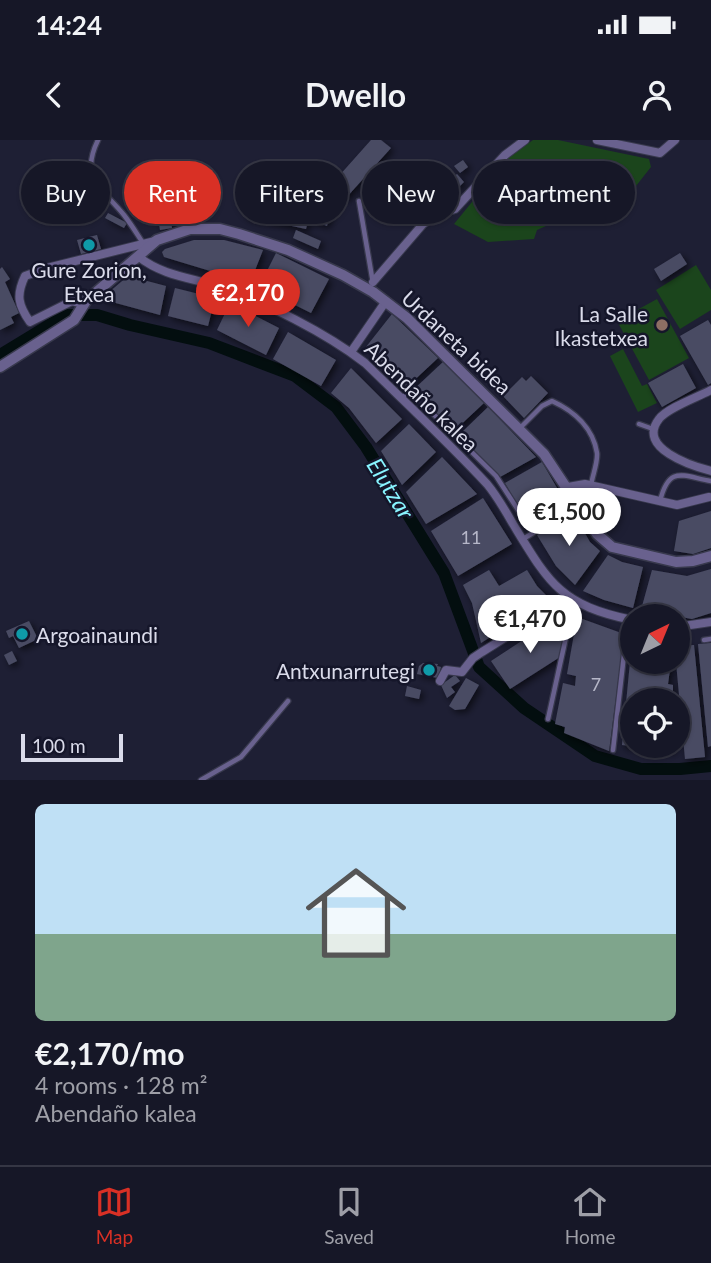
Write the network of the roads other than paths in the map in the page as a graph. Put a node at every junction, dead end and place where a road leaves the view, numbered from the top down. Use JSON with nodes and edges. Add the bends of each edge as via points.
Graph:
{"nodes":[{"id":1,"x":98,"y":140,"type":"edge"},
{"id":2,"x":525,"y":140,"type":"edge"},
{"id":3,"x":597,"y":140,"type":"edge"},
{"id":4,"x":675,"y":140,"type":"edge"},
{"id":5,"x":359,"y":201,"type":"dead end"},
{"id":6,"x":158,"y":240,"type":"junction"},
{"id":7,"x":143,"y":244,"type":"junction"},
{"id":8,"x":139,"y":257,"type":"junction"},
{"id":9,"x":371,"y":286,"type":"junction"},
{"id":10,"x":386,"y":301,"type":"junction"},
{"id":11,"x":82,"y":306,"type":"junction"},
{"id":12,"x":351,"y":352,"type":"junction"},
{"id":13,"x":0,"y":366,"type":"edge"},
{"id":14,"x":711,"y":390,"type":"edge"},
{"id":15,"x":639,"y":424,"type":"dead end"},
{"id":16,"x":520,"y":429,"type":"junction"},
{"id":17,"x":654,"y":429,"type":"junction"},
{"id":18,"x":711,"y":471,"type":"edge"},
{"id":19,"x":711,"y":481,"type":"edge"},
{"id":20,"x":591,"y":486,"type":"junction"},
{"id":21,"x":568,"y":487,"type":"junction"},
{"id":22,"x":710,"y":497,"type":"edge"},
{"id":23,"x":660,"y":500,"type":"junction"},
{"id":24,"x":711,"y":556,"type":"edge"},
{"id":25,"x":569,"y":598,"type":"junction"},
{"id":26,"x":551,"y":609,"type":"junction"},
{"id":27,"x":620,"y":618,"type":"edge"},
{"id":28,"x":711,"y":622,"type":"edge"},
{"id":29,"x":690,"y":625,"type":"edge"},
{"id":30,"x":711,"y":639,"type":"edge"},
{"id":31,"x":704,"y":640,"type":"dead end"},
{"id":32,"x":623,"y":674,"type":"edge"},
{"id":33,"x":440,"y":681,"type":"dead end"},
{"id":34,"x":288,"y":701,"type":"dead end"},
{"id":35,"x":548,"y":719,"type":"dead end"},
{"id":36,"x":613,"y":750,"type":"dead end"},
{"id":37,"x":201,"y":780,"type":"edge"}],
"edges":[{"from":1,"to":7,"type":"lane","via":[[92,152],[92,179],[124,214]]},
{"from":2,"to":9,"type":"street","via":[[455,209],[423,224]]},
{"from":3,"to":4,"type":"street","via":[[660,153]]},
{"from":5,"to":9,"type":"lane"},
{"from":6,"to":7,"type":"street"},
{"from":6,"to":8,"type":"street","name":"Urdaneta bidea"},
{"from":6,"to":9,"type":"street","name":"Urdaneta bidea","via":[[190,229],[220,229],[288,250]]},
{"from":7,"to":11,"type":"street","via":[[25,276],[18,291],[30,322],[72,301]]},
{"from":8,"to":11,"type":"street","name":"Urdaneta bidea"},
{"from":8,"to":12,"type":"street","name":"Abendaño kalea","via":[[152,267],[257,302]]},
{"from":9,"to":10,"type":"street","name":"Urdaneta bidea"},
{"from":10,"to":12,"type":"street"},
{"from":10,"to":16,"type":"street","name":"Urdaneta bidea"},
{"from":11,"to":13,"type":"street","name":"Urdaneta bidea","via":[[74,320]]},
{"from":12,"to":25,"type":"street","name":"Abendaño kalea","via":[[486,484],[542,570]]},
{"from":14,"to":17,"type":"street","via":[[663,415]]},
{"from":15,"to":17,"type":"lane"},
{"from":16,"to":20,"type":"lane","via":[[552,401],[578,416],[587,426],[597,454]]},
{"from":16,"to":21,"type":"street","name":"Urdaneta bidea"},
{"from":17,"to":18,"type":"street","via":[[659,446],[667,452]]},
{"from":19,"to":23,"type":"lane","via":[[671,477]]},
{"from":20,"to":21,"type":"street"},
{"from":20,"to":23,"type":"street"},
{"from":21,"to":24,"type":"street","name":"Urdaneta bidea","via":[[597,534],[611,547],[676,562]]},
{"from":22,"to":23,"type":"street","via":[[686,505]]},
{"from":25,"to":26,"type":"street"},
{"from":25,"to":27,"type":"street","name":"Abendaño kalea"},
{"from":26,"to":33,"type":"street","via":[[482,652],[462,672],[446,670]]},
{"from":26,"to":35,"type":"lane","via":[[568,628]]},
{"from":28,"to":29,"type":"street"},
{"from":30,"to":31,"type":"lane"},
{"from":32,"to":36,"type":"lane"},
{"from":34,"to":37,"type":"lane","via":[[241,757]]}]}
